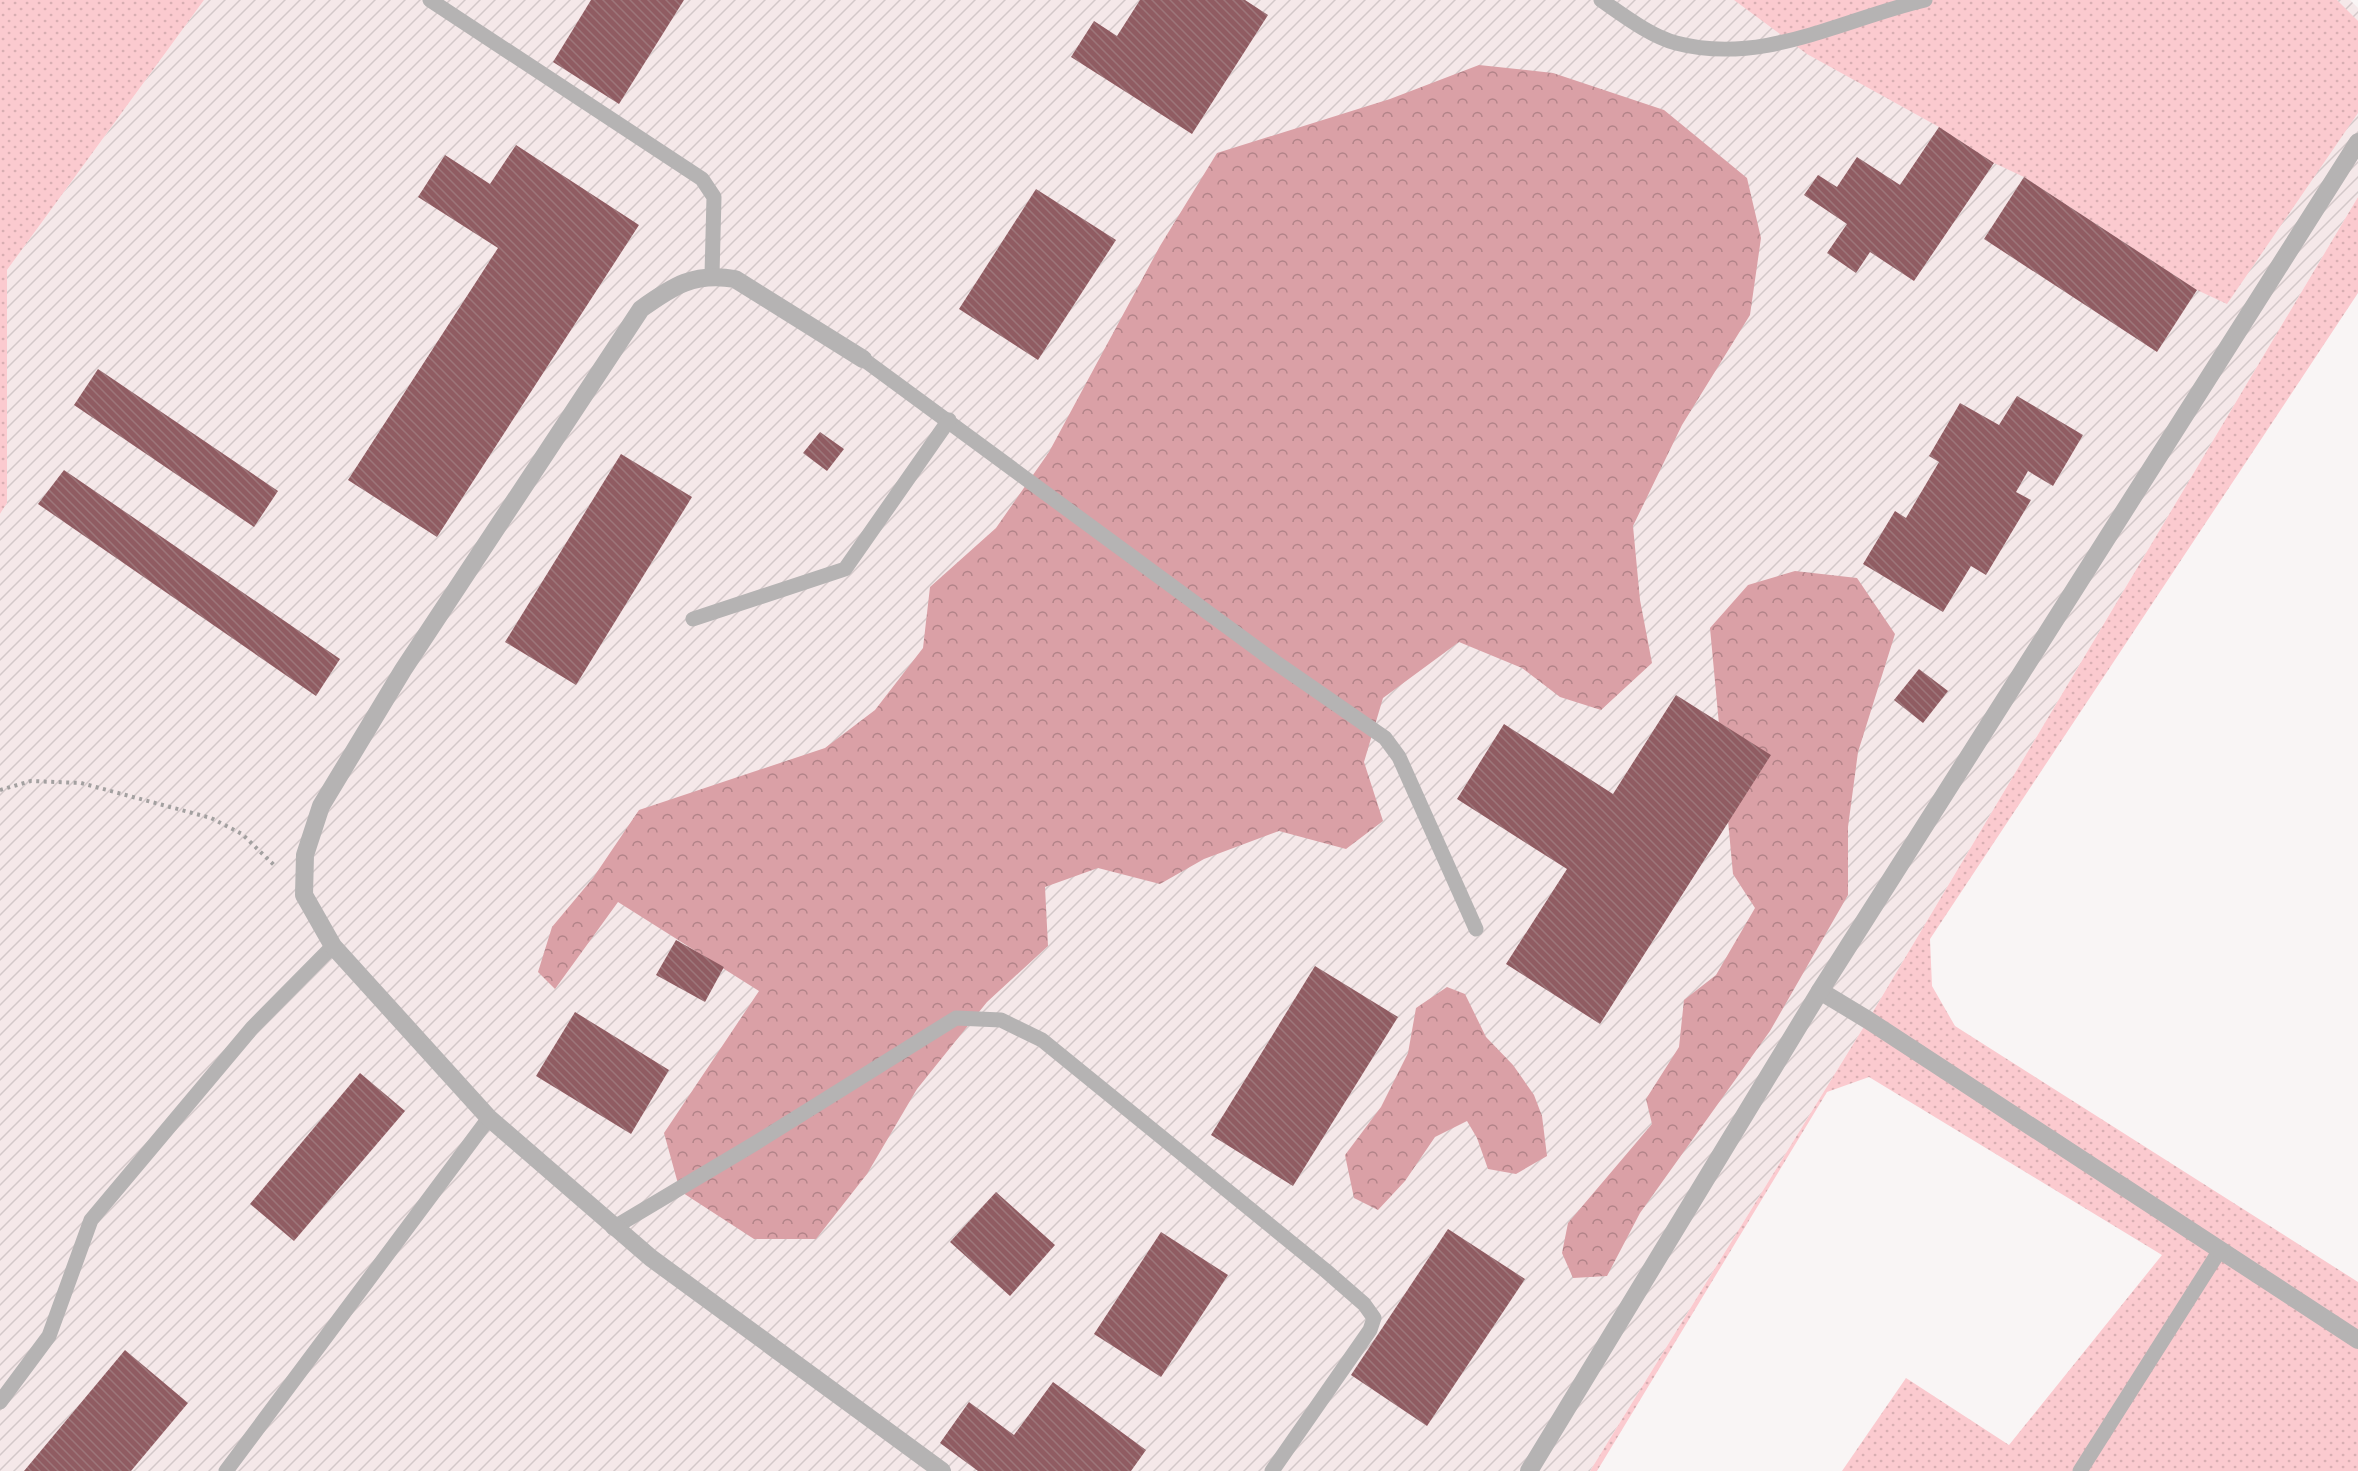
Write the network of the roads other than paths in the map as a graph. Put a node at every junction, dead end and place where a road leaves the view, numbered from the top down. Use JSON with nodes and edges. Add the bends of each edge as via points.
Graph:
{"nodes":[{"id":1,"x":430,"y":0,"type":"edge"},
{"id":2,"x":1600,"y":0,"type":"edge"},
{"id":3,"x":1925,"y":0,"type":"edge"},
{"id":4,"x":2358,"y":142,"type":"edge"},
{"id":5,"x":712,"y":275,"type":"junction"},
{"id":6,"x":863,"y":359,"type":"joint"},
{"id":7,"x":949,"y":420,"type":"junction"},
{"id":8,"x":693,"y":619,"type":"dead end"},
{"id":9,"x":1476,"y":929,"type":"dead end"},
{"id":10,"x":333,"y":946,"type":"junction"},
{"id":11,"x":1820,"y":991,"type":"junction"},
{"id":12,"x":489,"y":1118,"type":"junction"},
{"id":13,"x":613,"y":1228,"type":"junction"},
{"id":14,"x":2220,"y":1250,"type":"junction"},
{"id":15,"x":2358,"y":1340,"type":"edge"},
{"id":16,"x":0,"y":1402,"type":"edge"},
{"id":17,"x":226,"y":1471,"type":"edge"},
{"id":18,"x":942,"y":1471,"type":"edge"},
{"id":19,"x":1272,"y":1471,"type":"edge"},
{"id":20,"x":1529,"y":1471,"type":"edge"},
{"id":21,"x":2080,"y":1471,"type":"edge"}],
"edges":[{"from":1,"to":5,"type":"lane","via":[[702,179],[714,197]]},
{"from":2,"to":3,"type":"lane","via":[[1674,42],[1720,50],[1785,44]]},
{"from":4,"to":11,"type":"street"},
{"from":5,"to":6,"type":"street","via":[[735,279]]},
{"from":5,"to":10,"type":"street","via":[[676,285],[641,309],[403,670],[321,806],[305,855],[304,895]]},
{"from":6,"to":7,"type":"lane"},
{"from":7,"to":8,"type":"lane","via":[[845,569]]},
{"from":7,"to":9,"type":"lane","via":[[1278,664],[1386,738],[1399,757]]},
{"from":10,"to":12,"type":"street"},
{"from":10,"to":16,"type":"lane","via":[[252,1028],[91,1220],[49,1336]]},
{"from":11,"to":14,"type":"street"},
{"from":11,"to":20,"type":"street"},
{"from":12,"to":13,"type":"street"},
{"from":12,"to":17,"type":"lane"},
{"from":13,"to":18,"type":"street"},
{"from":13,"to":19,"type":"lane","via":[[956,1018],[1001,1020],[1042,1040],[1325,1270],[1364,1304],[1374,1318],[1370,1330]]},
{"from":14,"to":15,"type":"street"},
{"from":14,"to":21,"type":"lane"}]}
